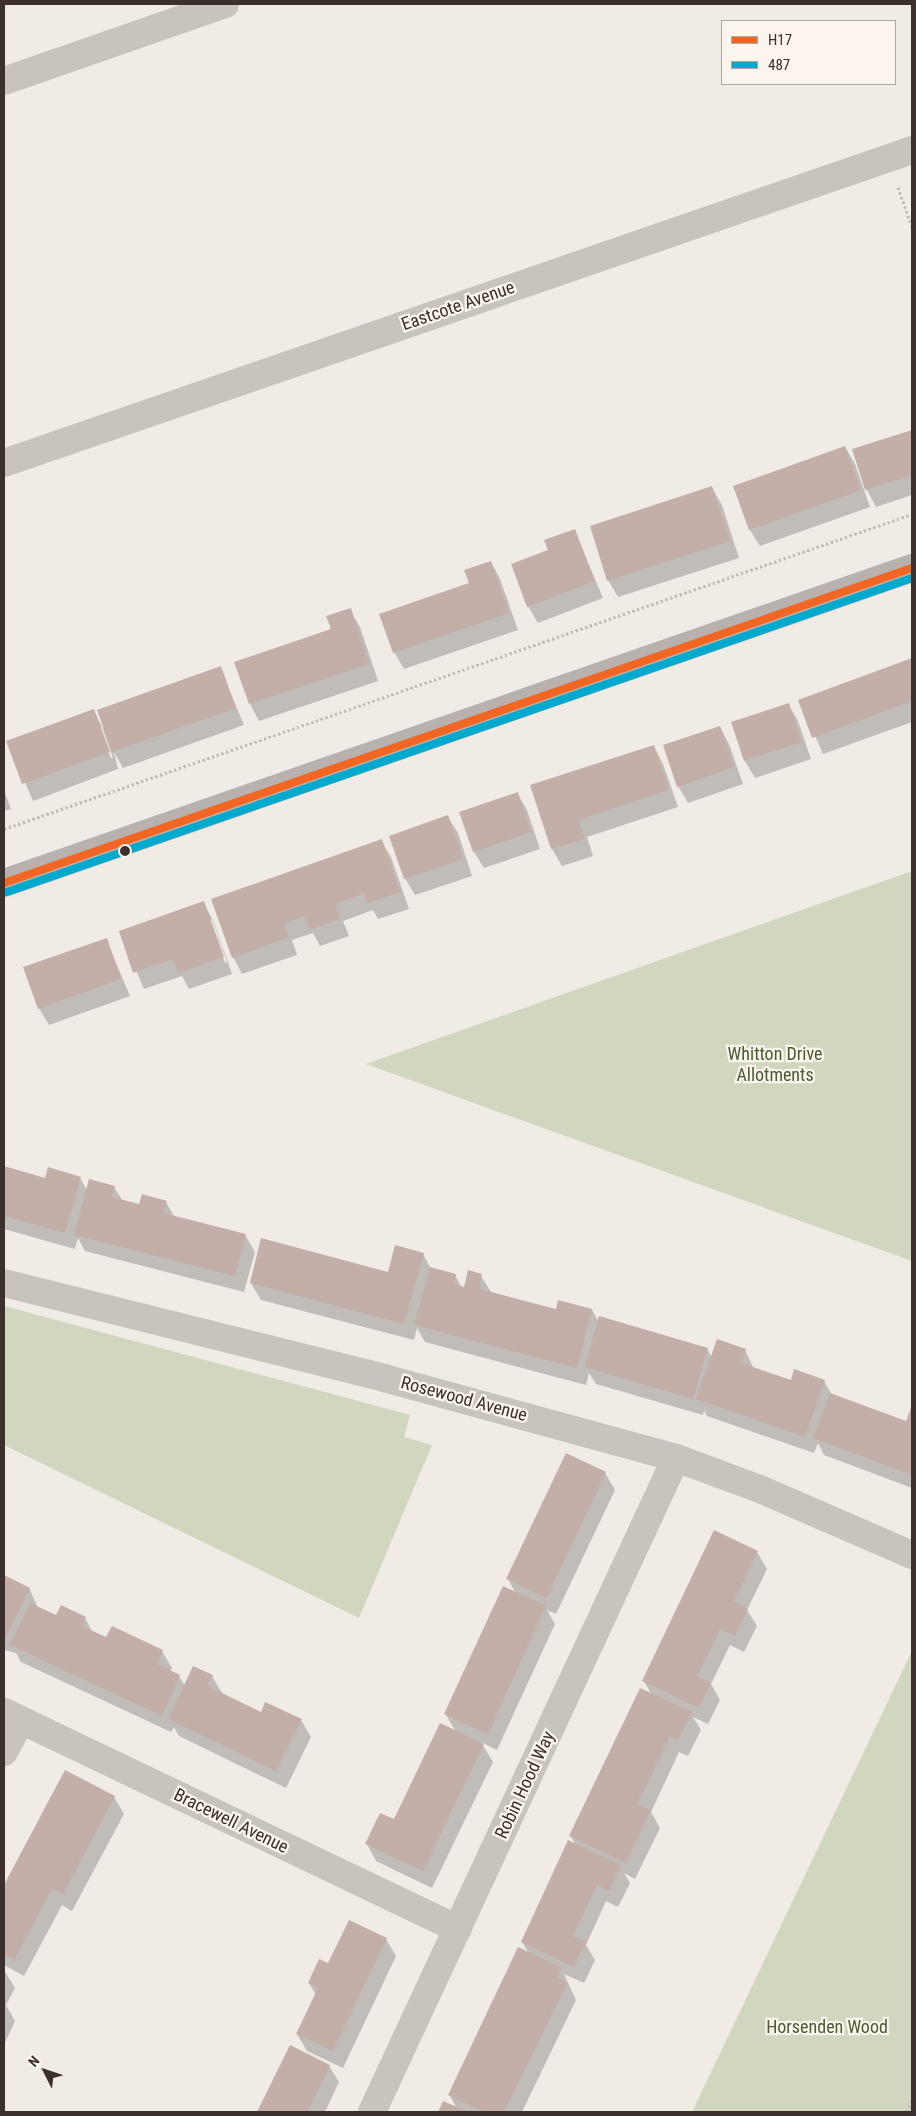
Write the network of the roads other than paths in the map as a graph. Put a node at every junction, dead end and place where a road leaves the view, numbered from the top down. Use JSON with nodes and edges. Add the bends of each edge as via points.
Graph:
{"nodes":[{"id":1,"x":226,"y":4,"type":"edge"},
{"id":2,"x":4,"y":81,"type":"edge"},
{"id":3,"x":900,"y":154,"type":"edge"},
{"id":4,"x":4,"y":463,"type":"edge"},
{"id":5,"x":912,"y":568,"type":"edge"},
{"id":6,"x":4,"y":883,"type":"edge"},
{"id":7,"x":4,"y":1283,"type":"edge"},
{"id":8,"x":676,"y":1458,"type":"junction"},
{"id":9,"x":912,"y":1555,"type":"edge"},
{"id":10,"x":12,"y":1716,"type":"edge"},
{"id":11,"x":4,"y":1752,"type":"edge"},
{"id":12,"x":458,"y":1929,"type":"junction"},
{"id":13,"x":372,"y":2112,"type":"edge"}],
"edges":[{"from":1,"to":2,"type":"street"},
{"from":3,"to":4,"type":"street","name":"Eastcote Avenue"},
{"from":5,"to":6,"type":"main road"},
{"from":7,"to":8,"type":"street","name":"Rosewood Avenue","via":[[384,1378]]},
{"from":8,"to":9,"type":"street","name":"Rosewood Avenue","via":[[760,1488]]},
{"from":8,"to":12,"type":"street","name":"Robin Hood Way"},
{"from":10,"to":11,"type":"street"},
{"from":10,"to":12,"type":"street","name":"Bracewell Avenue"},
{"from":12,"to":13,"type":"street","name":"Robin Hood Way"}]}
